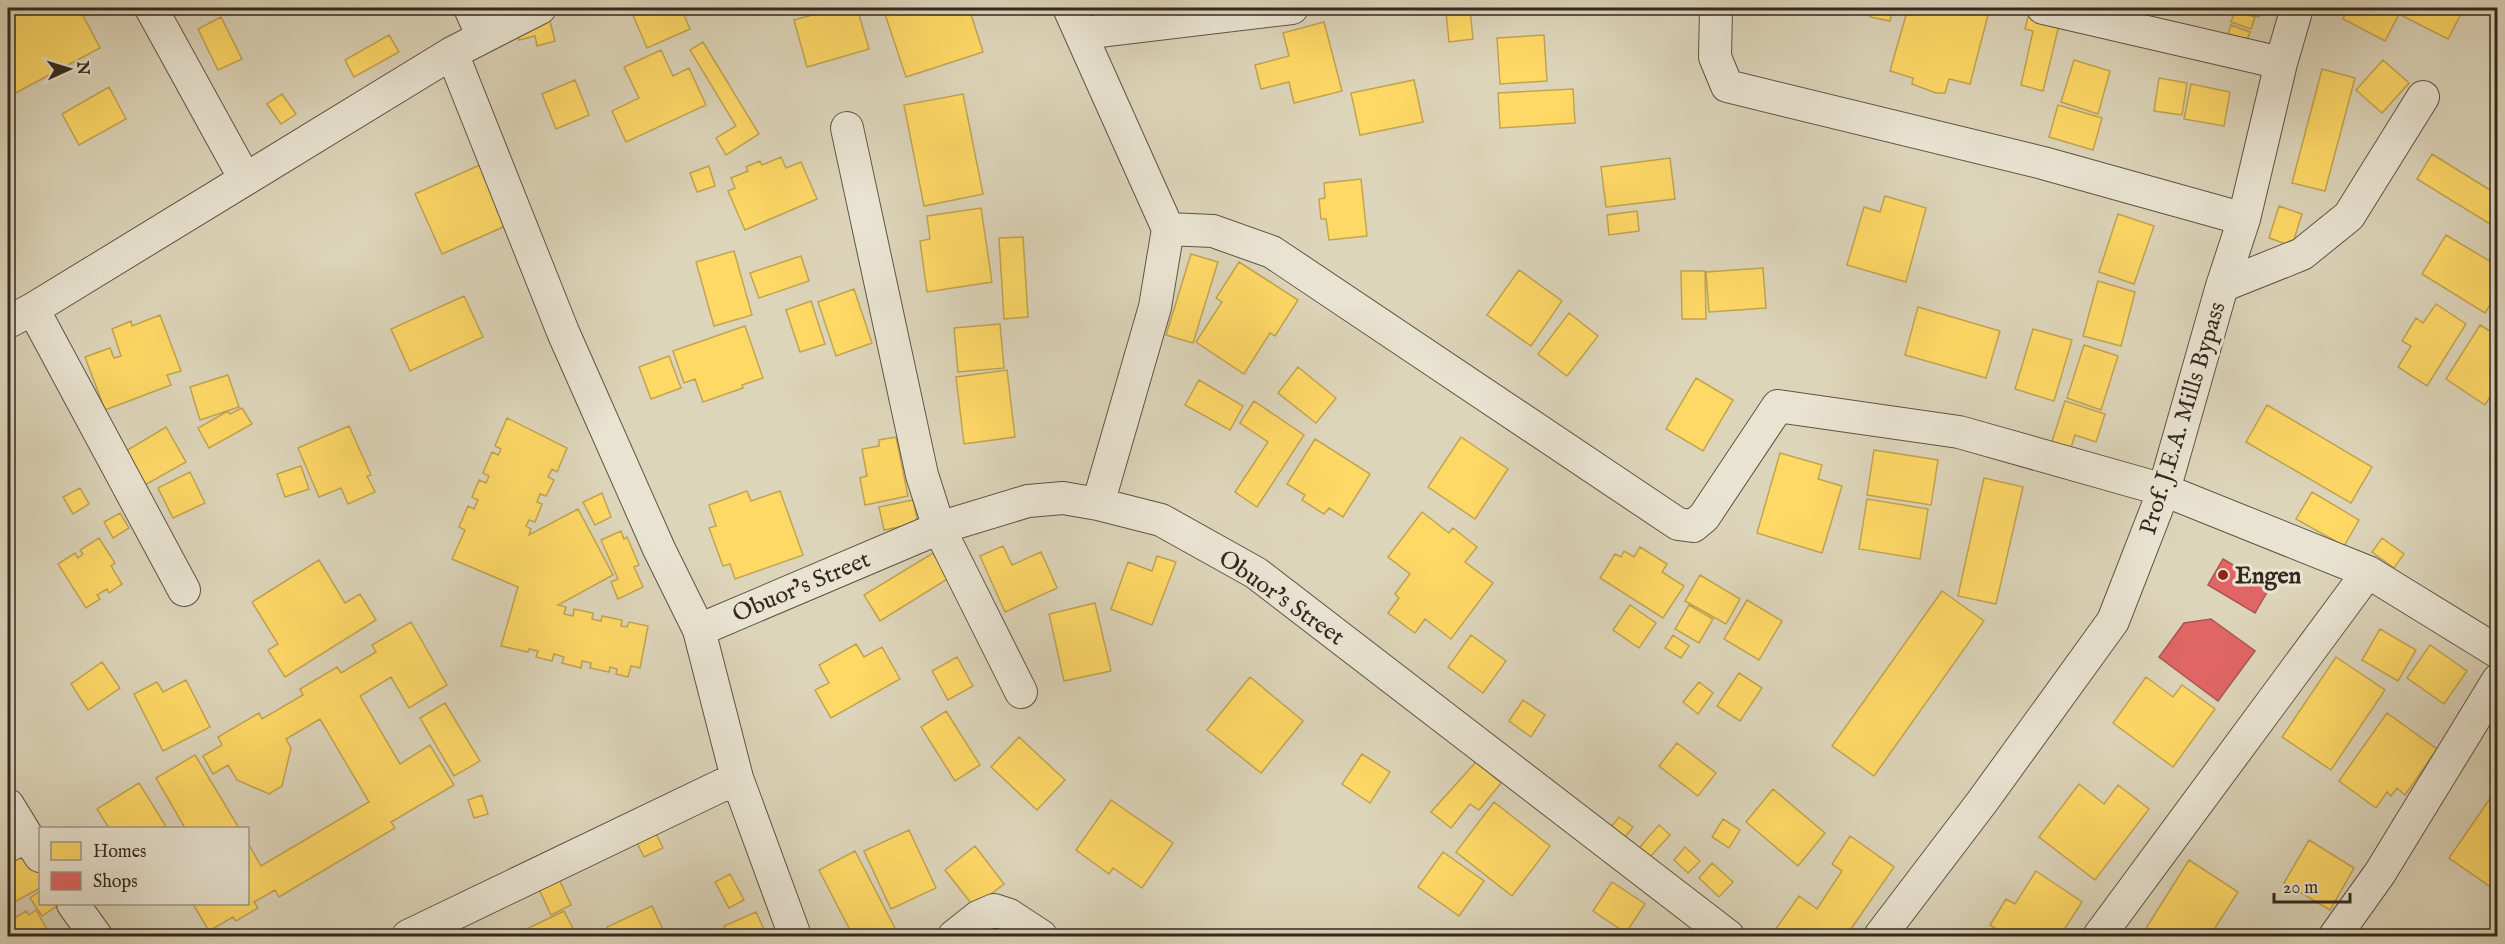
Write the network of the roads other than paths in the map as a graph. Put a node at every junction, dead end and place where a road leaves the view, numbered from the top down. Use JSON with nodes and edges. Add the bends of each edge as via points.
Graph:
{"nodes":[{"id":1,"x":151,"y":8,"type":"edge"},
{"id":2,"x":470,"y":8,"type":"edge"},
{"id":3,"x":540,"y":8,"type":"edge"},
{"id":4,"x":1292,"y":8,"type":"edge"},
{"id":5,"x":1716,"y":8,"type":"edge"},
{"id":6,"x":2043,"y":8,"type":"edge"},
{"id":7,"x":2297,"y":8,"type":"edge"},
{"id":8,"x":1075,"y":20,"type":"edge"},
{"id":9,"x":483,"y":38,"type":"junction"},
{"id":10,"x":452,"y":53,"type":"junction"},
{"id":11,"x":2281,"y":63,"type":"junction"},
{"id":12,"x":2423,"y":97,"type":"dead end"},
{"id":13,"x":848,"y":128,"type":"dead end"},
{"id":14,"x":245,"y":179,"type":"junction"},
{"id":15,"x":2244,"y":219,"type":"junction"},
{"id":16,"x":1168,"y":229,"type":"junction"},
{"id":17,"x":2222,"y":286,"type":"junction"},
{"id":18,"x":20,"y":316,"type":"edge"},
{"id":19,"x":2164,"y":490,"type":"junction"},
{"id":20,"x":1098,"y":504,"type":"junction"},
{"id":21,"x":939,"y":528,"type":"junction"},
{"id":22,"x":2368,"y":572,"type":"junction"},
{"id":23,"x":184,"y":590,"type":"dead end"},
{"id":24,"x":699,"y":630,"type":"junction"},
{"id":25,"x":2498,"y":652,"type":"edge"},
{"id":26,"x":2498,"y":680,"type":"edge"},
{"id":27,"x":1021,"y":692,"type":"dead end"},
{"id":28,"x":737,"y":778,"type":"junction"},
{"id":29,"x":8,"y":805,"type":"edge"},
{"id":30,"x":25,"y":846,"type":"edge"},
{"id":31,"x":74,"y":905,"type":"edge"},
{"id":32,"x":96,"y":936,"type":"edge"},
{"id":33,"x":408,"y":936,"type":"edge"},
{"id":34,"x":795,"y":936,"type":"edge"},
{"id":35,"x":954,"y":936,"type":"edge"},
{"id":36,"x":1041,"y":936,"type":"edge"},
{"id":37,"x":1728,"y":936,"type":"edge"},
{"id":38,"x":1880,"y":936,"type":"edge"},
{"id":39,"x":2099,"y":936,"type":"edge"},
{"id":40,"x":2335,"y":936,"type":"edge"}],
"edges":[{"from":1,"to":14,"type":"street"},
{"from":2,"to":9,"type":"street"},
{"from":3,"to":9,"type":"street"},
{"from":4,"to":8,"type":"street"},
{"from":5,"to":15,"type":"street","via":[[1715,57],[1727,86],[2043,162]]},
{"from":6,"to":11,"type":"street"},
{"from":7,"to":11,"type":"street","name":"Prof. J.E.A. Mills Bypass"},
{"from":8,"to":16,"type":"street"},
{"from":9,"to":10,"type":"street"},
{"from":10,"to":14,"type":"street"},
{"from":10,"to":24,"type":"street","via":[[563,332]]},
{"from":11,"to":15,"type":"street","name":"Prof. J.E.A. Mills Bypass"},
{"from":12,"to":17,"type":"street","via":[[2349,216],[2302,254]]},
{"from":13,"to":21,"type":"street","via":[[922,476]]},
{"from":14,"to":18,"type":"street"},
{"from":15,"to":17,"type":"street","name":"Prof. J.E.A. Mills Bypass"},
{"from":16,"to":19,"type":"street","via":[[1213,231],[1272,252],[1678,524],[1693,526],[1704,517],[1778,406],[1959,432]]},
{"from":16,"to":20,"type":"street","via":[[1155,307]]},
{"from":17,"to":19,"type":"street","name":"Prof. J.E.A. Mills Bypass"},
{"from":18,"to":23,"type":"street"},
{"from":19,"to":22,"type":"street"},
{"from":19,"to":38,"type":"street","name":"Prof. J.E.A. Mills Bypass","via":[[2113,621]]},
{"from":20,"to":21,"type":"street","name":"Obuor’s Street","via":[[1063,498],[1028,501]]},
{"from":20,"to":37,"type":"street","name":"Obuor’s Street","via":[[1161,520],[1256,573]]},
{"from":21,"to":24,"type":"street","name":"Obuor’s Street"},
{"from":21,"to":27,"type":"street"},
{"from":22,"to":25,"type":"street"},
{"from":22,"to":39,"type":"street"},
{"from":24,"to":28,"type":"street"},
{"from":26,"to":40,"type":"street","via":[[2380,873]]},
{"from":28,"to":33,"type":"street"},
{"from":28,"to":34,"type":"street"},
{"from":29,"to":30,"type":"street"},
{"from":31,"to":32,"type":"street"},
{"from":35,"to":36,"type":"street","via":[[994,910]]}]}
